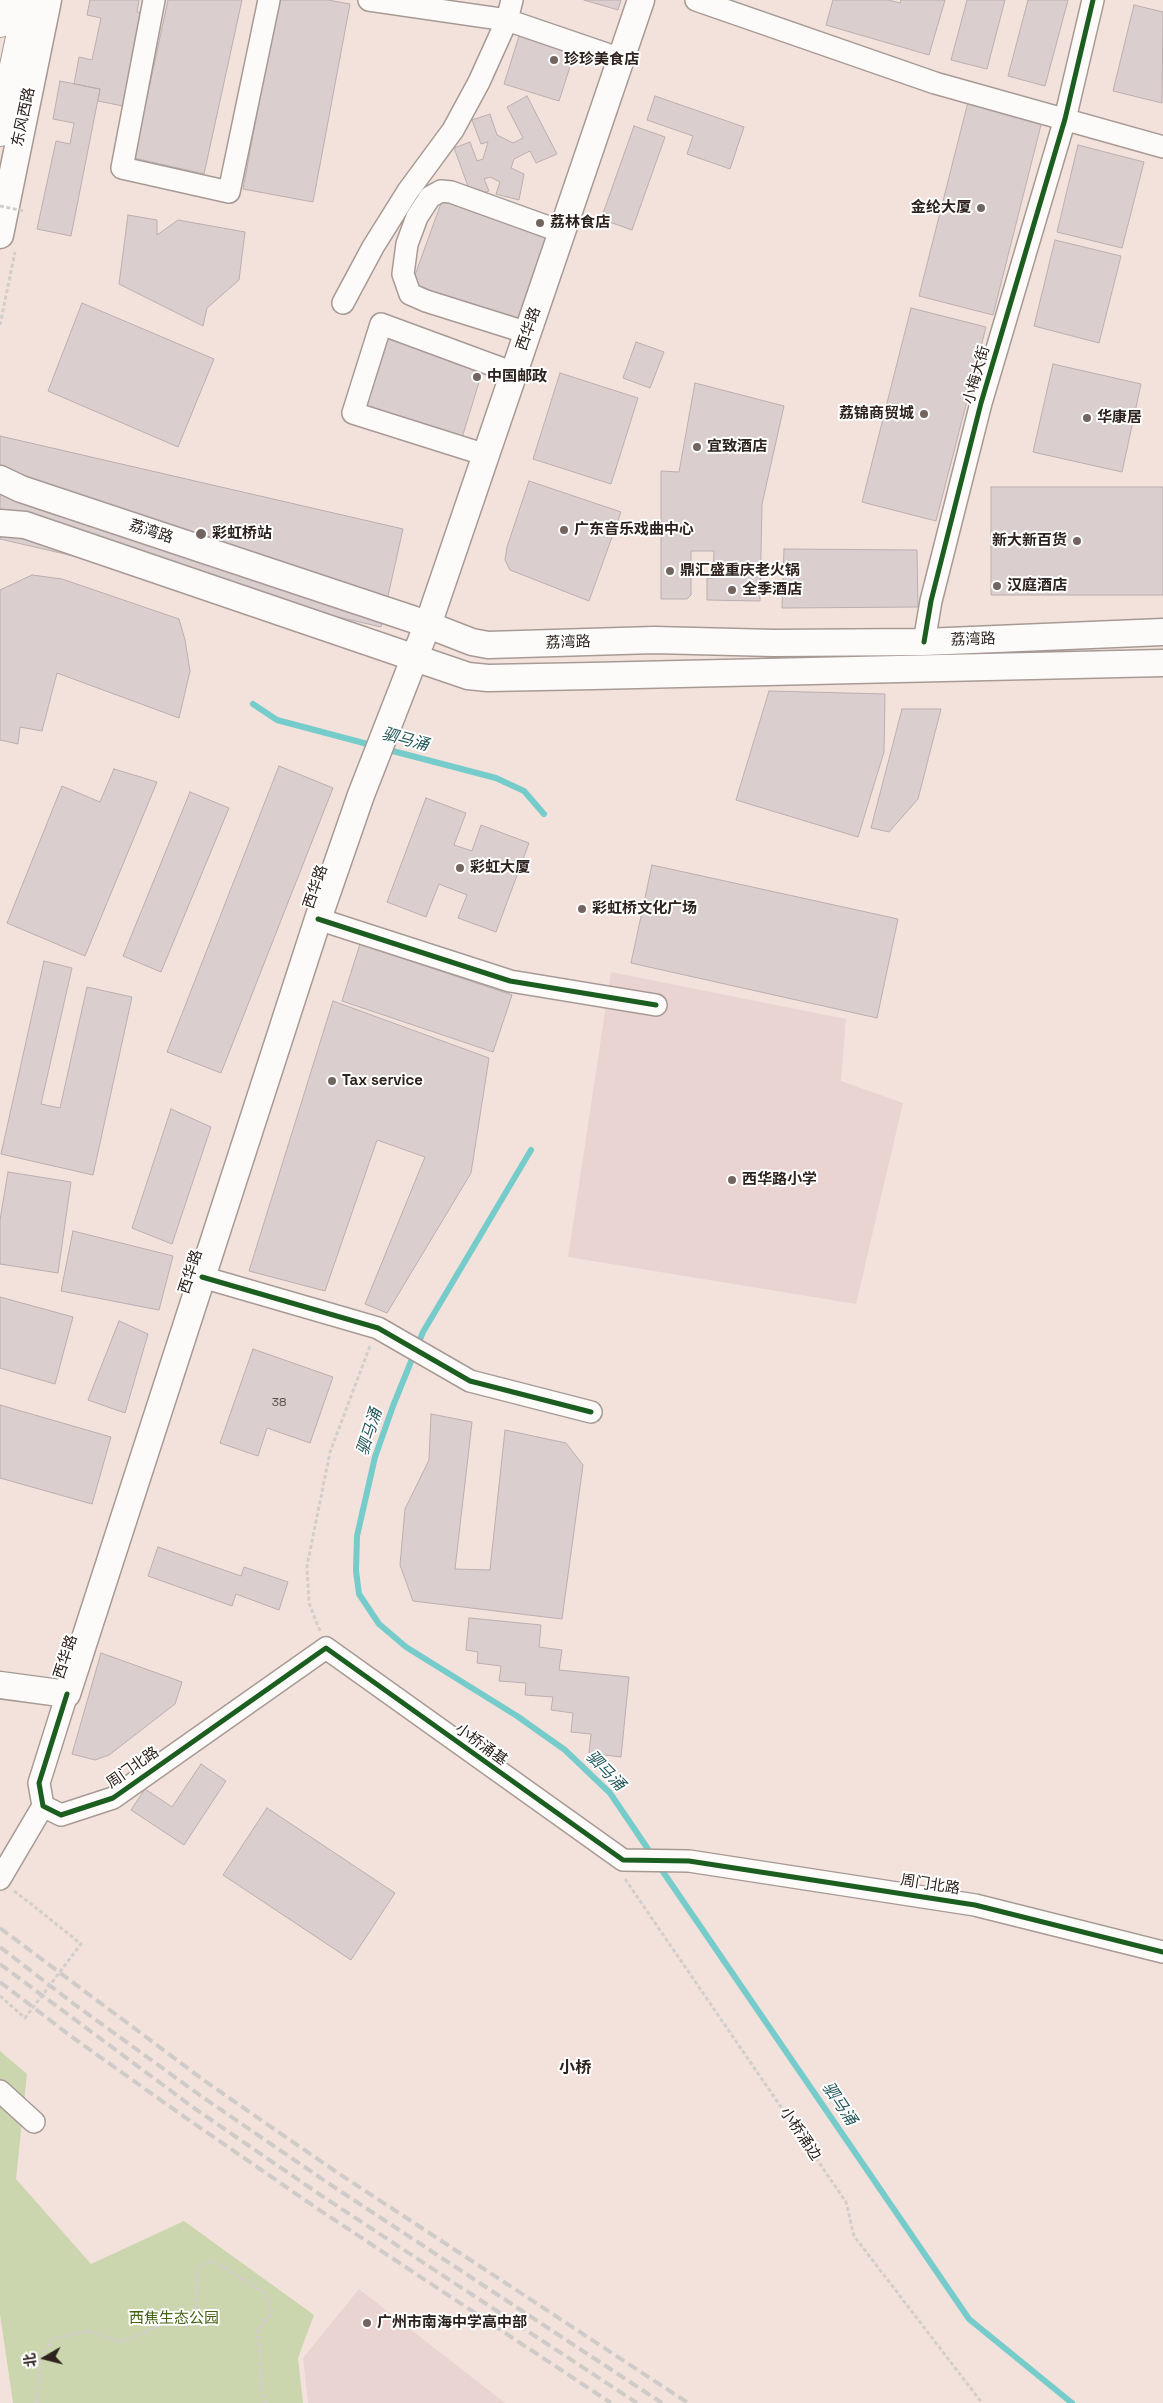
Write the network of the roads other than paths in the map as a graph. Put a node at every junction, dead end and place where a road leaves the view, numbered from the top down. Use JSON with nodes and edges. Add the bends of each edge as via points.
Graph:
{"nodes":[{"id":1,"x":5,"y":0,"type":"edge"},
{"id":2,"x":28,"y":0,"type":"edge"},
{"id":3,"x":48,"y":0,"type":"edge"},
{"id":4,"x":154,"y":0,"type":"edge"},
{"id":5,"x":269,"y":0,"type":"edge"},
{"id":6,"x":370,"y":0,"type":"edge"},
{"id":7,"x":641,"y":0,"type":"edge"},
{"id":8,"x":696,"y":0,"type":"edge"},
{"id":9,"x":1093,"y":0,"type":"edge"},
{"id":10,"x":510,"y":10,"type":"edge"},
{"id":11,"x":0,"y":23,"type":"edge"},
{"id":12,"x":621,"y":59,"type":"junction"},
{"id":13,"x":1065,"y":119,"type":"junction"},
{"id":14,"x":0,"y":132,"type":"edge"},
{"id":15,"x":1163,"y":147,"type":"edge"},
{"id":16,"x":562,"y":232,"type":"junction"},
{"id":17,"x":0,"y":235,"type":"edge"},
{"id":18,"x":343,"y":303,"type":"dead end"},
{"id":19,"x":528,"y":333,"type":"junction"},
{"id":20,"x":514,"y":373,"type":"junction"},
{"id":21,"x":486,"y":455,"type":"junction"},
{"id":22,"x":0,"y":479,"type":"edge"},
{"id":23,"x":0,"y":523,"type":"edge"},
{"id":24,"x":428,"y":624,"type":"junction"},
{"id":25,"x":1163,"y":632,"type":"edge"},
{"id":26,"x":924,"y":642,"type":"junction"},
{"id":27,"x":488,"y":645,"type":"junction"},
{"id":28,"x":414,"y":656,"type":"junction"},
{"id":29,"x":1163,"y":663,"type":"edge"},
{"id":30,"x":488,"y":678,"type":"junction"},
{"id":31,"x":318,"y":919,"type":"junction"},
{"id":32,"x":656,"y":1005,"type":"dead end"},
{"id":33,"x":202,"y":1277,"type":"junction"},
{"id":34,"x":591,"y":1412,"type":"dead end"},
{"id":35,"x":326,"y":1648,"type":"joint"},
{"id":36,"x":0,"y":1684,"type":"edge"},
{"id":37,"x":67,"y":1694,"type":"junction"},
{"id":38,"x":42,"y":1806,"type":"junction"},
{"id":39,"x":623,"y":1860,"type":"joint"},
{"id":40,"x":4,"y":1883,"type":"edge"},
{"id":41,"x":1163,"y":1952,"type":"edge"},
{"id":42,"x":0,"y":2091,"type":"edge"},
{"id":43,"x":34,"y":2122,"type":"dead end"}],
"edges":[{"from":1,"to":11,"type":"highway"},
{"from":2,"to":14,"type":"highway"},
{"from":3,"to":17,"type":"main road","name":"东风西路"},
{"from":4,"to":5,"type":"street","via":[[122,168],[230,192]]},
{"from":6,"to":10,"type":"street"},
{"from":7,"to":12,"type":"main road","name":"西华路"},
{"from":8,"to":13,"type":"street","via":[[935,83]]},
{"from":9,"to":13,"type":"street","name":"小梅大街"},
{"from":10,"to":12,"type":"street"},
{"from":10,"to":18,"type":"street","via":[[479,82],[452,130],[408,191]]},
{"from":12,"to":16,"type":"main road","name":"西华路"},
{"from":13,"to":15,"type":"street"},
{"from":13,"to":26,"type":"street","name":"小梅大街","via":[[981,403],[931,601]]},
{"from":16,"to":19,"type":"main road","name":"西华路"},
{"from":16,"to":19,"type":"street","via":[[451,192],[441,191],[430,197],[417,217],[403,274],[410,294]]},
{"from":19,"to":20,"type":"main road","name":"西华路"},
{"from":20,"to":21,"type":"main road","name":"西华路"},
{"from":20,"to":21,"type":"street","via":[[381,324],[352,413]]},
{"from":21,"to":24,"type":"main road","name":"西华路"},
{"from":22,"to":24,"type":"main road","name":"荔湾路","via":[[30,492]]},
{"from":23,"to":28,"type":"main road","name":"荔湾路","via":[[24,525]]},
{"from":24,"to":27,"type":"main road","name":"荔湾路"},
{"from":24,"to":28,"type":"main road","name":"西华路"},
{"from":25,"to":26,"type":"main road","name":"荔湾路"},
{"from":26,"to":27,"type":"main road","name":"荔湾路","via":[[654,640]]},
{"from":27,"to":30,"type":"main road"},
{"from":28,"to":30,"type":"main road","name":"荔湾路","via":[[468,676]]},
{"from":28,"to":31,"type":"main road","name":"西华路"},
{"from":29,"to":30,"type":"main road","name":"荔湾路"},
{"from":31,"to":32,"type":"street","via":[[510,981]]},
{"from":31,"to":33,"type":"main road","name":"西华路"},
{"from":33,"to":34,"type":"street","via":[[378,1328],[470,1381]]},
{"from":33,"to":37,"type":"main road","name":"西华路"},
{"from":35,"to":38,"type":"street","name":"周门北路","via":[[113,1798],[61,1815]]},
{"from":35,"to":39,"type":"street","name":"小桥涌基"},
{"from":36,"to":37,"type":"main road","name":"西华路"},
{"from":37,"to":38,"type":"street","via":[[39,1783]]},
{"from":38,"to":40,"type":"street"},
{"from":39,"to":41,"type":"street","name":"周门北路","via":[[690,1860],[975,1905]]},
{"from":42,"to":43,"type":"street"}]}
